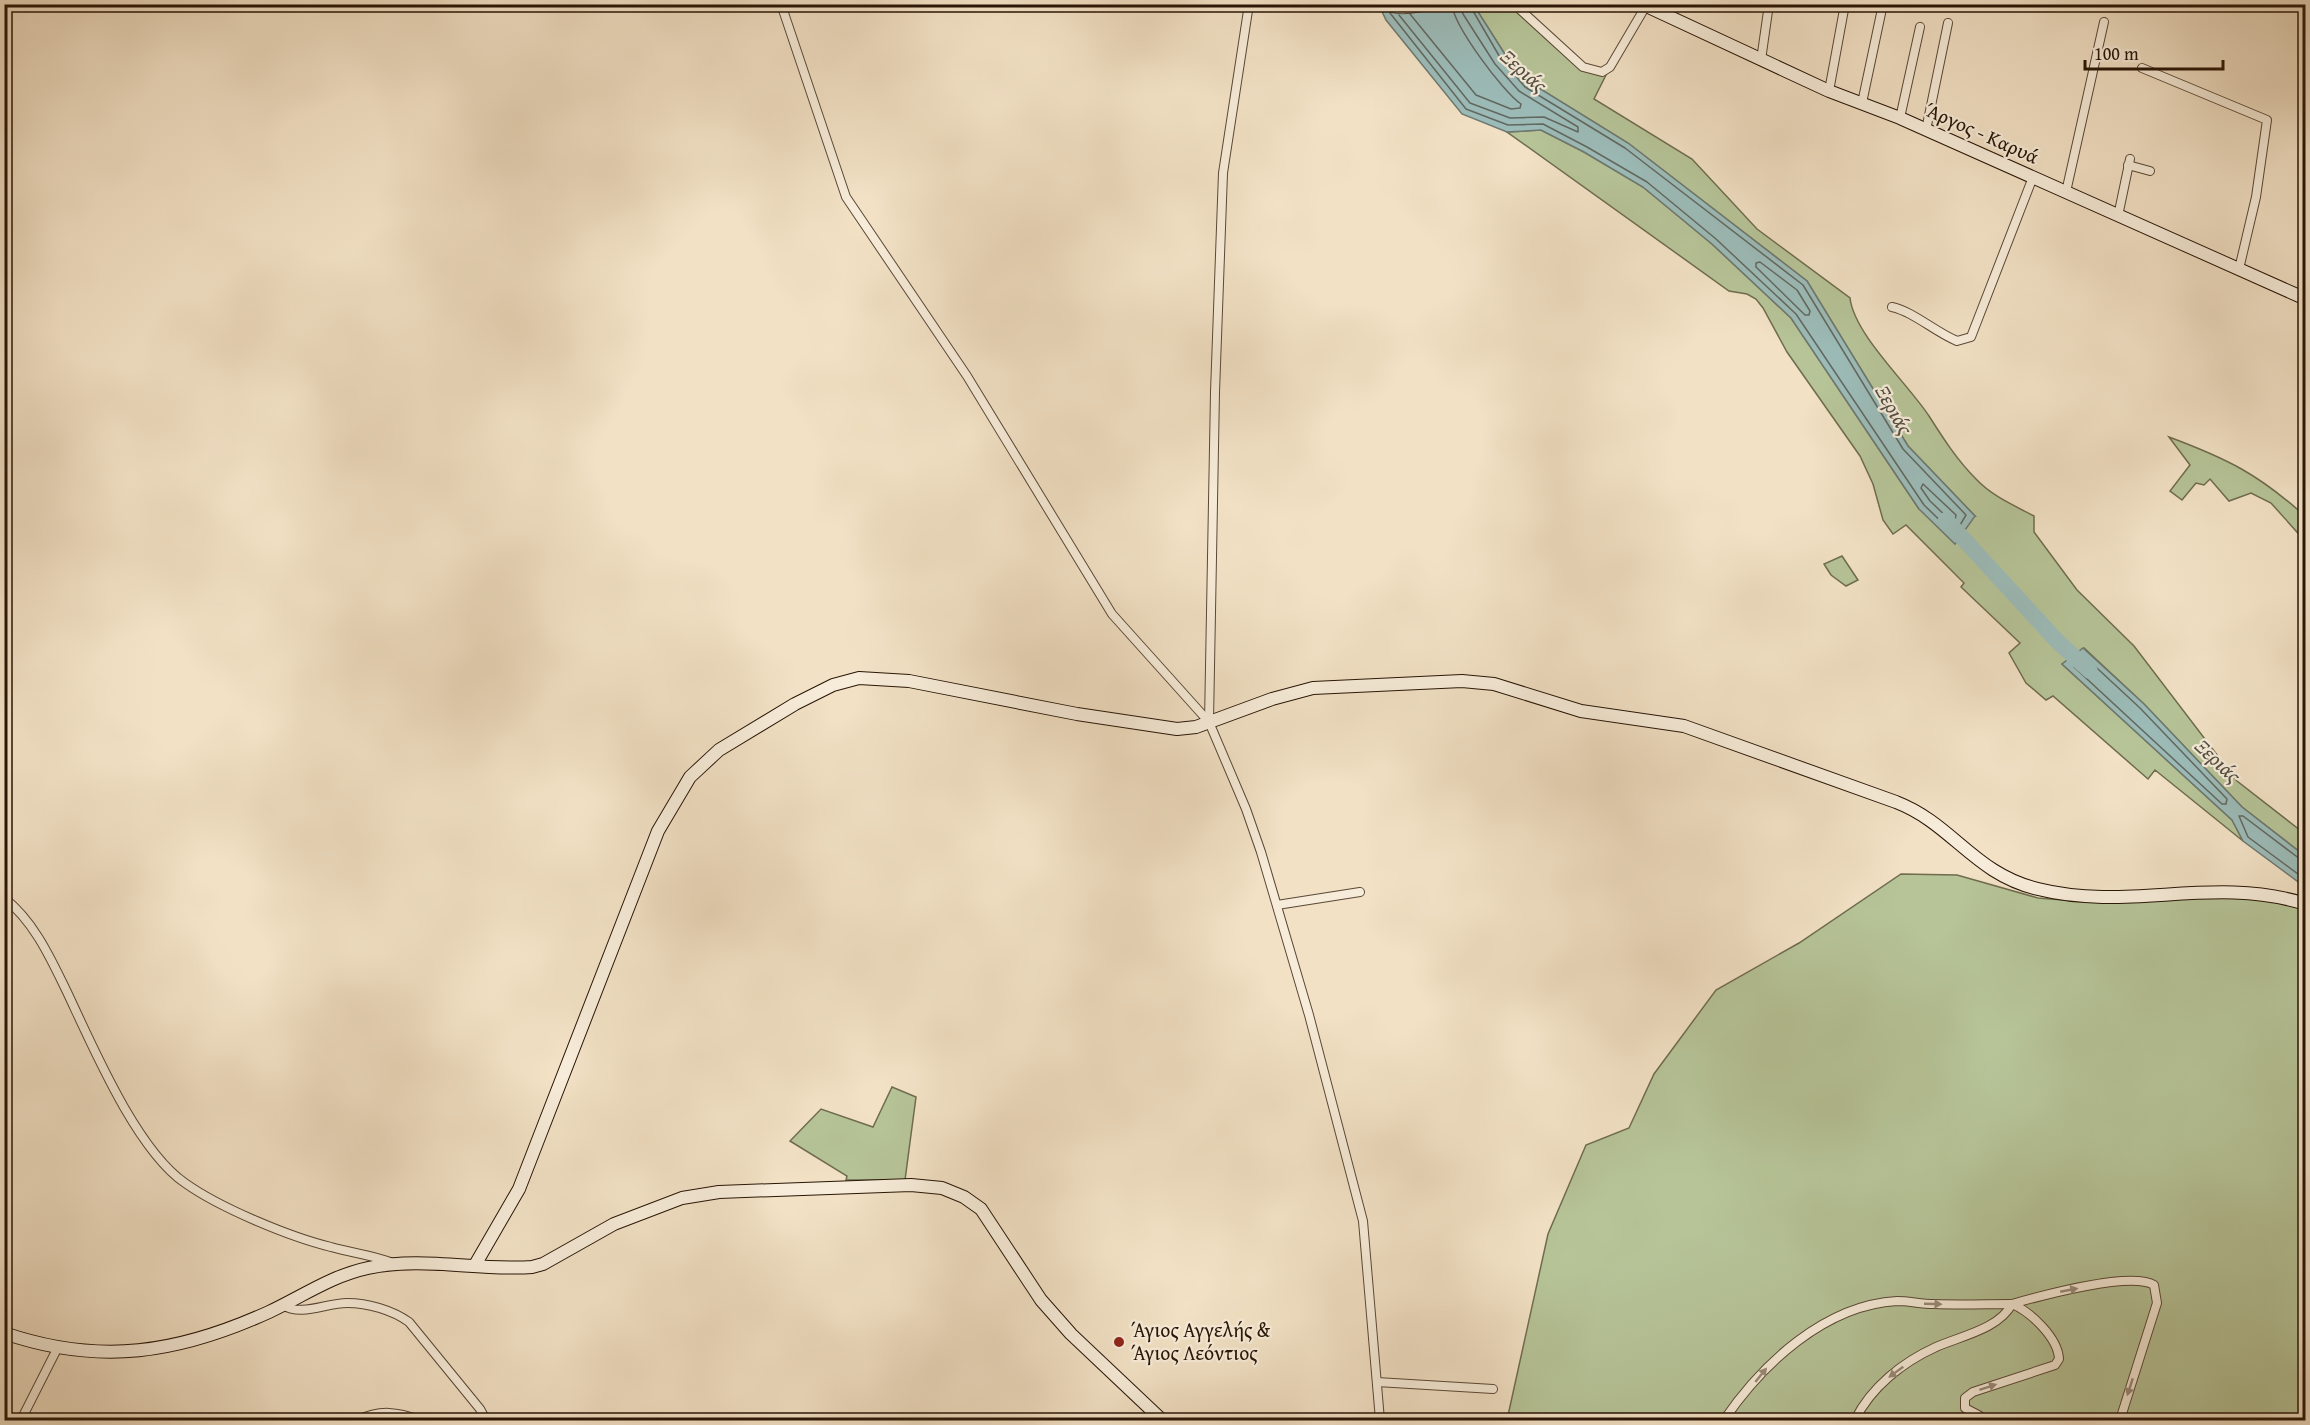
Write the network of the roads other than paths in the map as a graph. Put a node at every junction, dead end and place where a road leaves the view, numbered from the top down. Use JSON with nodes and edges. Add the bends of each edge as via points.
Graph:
{"nodes":[{"id":1,"x":781,"y":4,"type":"edge"},
{"id":2,"x":1249,"y":4,"type":"edge"},
{"id":3,"x":1384,"y":4,"type":"edge"},
{"id":4,"x":1435,"y":4,"type":"edge"},
{"id":5,"x":1514,"y":4,"type":"edge"},
{"id":6,"x":1769,"y":4,"type":"edge"},
{"id":7,"x":1845,"y":4,"type":"edge"},
{"id":8,"x":1883,"y":4,"type":"edge"},
{"id":9,"x":1645,"y":6,"type":"edge"},
{"id":10,"x":2104,"y":22,"type":"dead end"},
{"id":11,"x":1948,"y":23,"type":"dead end"},
{"id":12,"x":1920,"y":27,"type":"dead end"},
{"id":13,"x":1761,"y":60,"type":"junction"},
{"id":14,"x":2142,"y":68,"type":"dead end"},
{"id":15,"x":1828,"y":91,"type":"junction"},
{"id":16,"x":1862,"y":103,"type":"junction"},
{"id":17,"x":1900,"y":118,"type":"junction"},
{"id":18,"x":1926,"y":130,"type":"junction"},
{"id":19,"x":2150,"y":171,"type":"dead end"},
{"id":20,"x":2033,"y":177,"type":"junction"},
{"id":21,"x":2066,"y":192,"type":"junction"},
{"id":22,"x":2118,"y":216,"type":"junction"},
{"id":23,"x":2239,"y":269,"type":"junction"},
{"id":24,"x":2306,"y":299,"type":"edge"},
{"id":25,"x":1892,"y":307,"type":"dead end"},
{"id":26,"x":1209,"y":722,"type":"junction"},
{"id":27,"x":1360,"y":892,"type":"dead end"},
{"id":28,"x":4,"y":898,"type":"edge"},
{"id":29,"x":2306,"y":904,"type":"edge"},
{"id":30,"x":1277,"y":905,"type":"junction"},
{"id":31,"x":396,"y":1264,"type":"junction"},
{"id":32,"x":475,"y":1265,"type":"junction"},
{"id":33,"x":2012,"y":1304,"type":"junction"},
{"id":34,"x":283,"y":1305,"type":"junction"},
{"id":35,"x":4,"y":1333,"type":"edge"},
{"id":36,"x":58,"y":1347,"type":"junction"},
{"id":37,"x":1377,"y":1382,"type":"junction"},
{"id":38,"x":1493,"y":1389,"type":"dead end"},
{"id":39,"x":21,"y":1420,"type":"edge"},
{"id":40,"x":358,"y":1420,"type":"edge"},
{"id":41,"x":420,"y":1420,"type":"edge"},
{"id":42,"x":486,"y":1420,"type":"edge"},
{"id":43,"x":1162,"y":1420,"type":"edge"},
{"id":44,"x":1380,"y":1420,"type":"edge"},
{"id":45,"x":1724,"y":1420,"type":"edge"},
{"id":46,"x":1855,"y":1420,"type":"edge"},
{"id":47,"x":1982,"y":1420,"type":"edge"},
{"id":48,"x":2120,"y":1420,"type":"edge"}],
"edges":[{"from":1,"to":26,"type":"street","via":[[846,197],[967,376],[1112,614]]},
{"from":2,"to":26,"type":"street","via":[[1223,173]]},
{"from":3,"to":4,"type":"street","via":[[1403,9]]},
{"from":5,"to":9,"type":"street","via":[[1583,67],[1602,72],[1610,67]]},
{"from":6,"to":13,"type":"street"},
{"from":7,"to":15,"type":"street"},
{"from":8,"to":16,"type":"street"},
{"from":9,"to":13,"type":"street","name":"Άργος - Καρυά"},
{"from":10,"to":21,"type":"street"},
{"from":11,"to":18,"type":"street"},
{"from":12,"to":17,"type":"street"},
{"from":13,"to":15,"type":"street","name":"Άργος - Καρυά"},
{"from":14,"to":23,"type":"street","via":[[2267,120],[2256,197]]},
{"from":15,"to":16,"type":"street","name":"Άργος - Καρυά"},
{"from":16,"to":17,"type":"street","name":"Άργος - Καρυά"},
{"from":17,"to":18,"type":"street","name":"Άργος - Καρυά"},
{"from":18,"to":20,"type":"street","name":"Άργος - Καρυά"},
{"from":19,"to":22,"type":"street","via":[[2129,162]]},
{"from":20,"to":21,"type":"street","name":"Άργος - Καρυά"},
{"from":20,"to":25,"type":"street","via":[[1971,337],[1956,341]]},
{"from":21,"to":22,"type":"street","name":"Άργος - Καρυά"},
{"from":22,"to":23,"type":"street","name":"Άργος - Καρυά"},
{"from":23,"to":24,"type":"street","name":"Άργος - Καρυά"},
{"from":26,"to":29,"type":"street","via":[[1313,688],[1487,682],[1581,711],[1684,726],[1904,805],[1931,820],[1985,867],[2032,888],[2105,898],[2242,891]]},
{"from":26,"to":30,"type":"street","via":[[1245,808]]},
{"from":26,"to":32,"type":"street","via":[[1184,729],[1161,728],[909,681],[868,677],[823,690],[719,750],[690,777],[658,831],[519,1189]]},
{"from":27,"to":30,"type":"street"},
{"from":28,"to":31,"type":"street","via":[[19,909],[48,951],[143,1140],[184,1183],[276,1229]]},
{"from":30,"to":37,"type":"street","via":[[1363,1221]]},
{"from":31,"to":32,"type":"street"},
{"from":31,"to":34,"type":"street","via":[[343,1275]]},
{"from":32,"to":43,"type":"street","via":[[512,1268],[543,1264],[614,1224],[682,1198],[719,1192],[911,1185],[942,1188],[981,1209],[1041,1300],[1071,1334]]},
{"from":45,"to":33,"type":"street","one_way":true,"via":[[1768,1366],[1798,1339],[1862,1309],[1896,1301]]},
{"from":33,"to":46,"type":"street","one_way":true,"via":[[2000,1320],[1933,1348],[1900,1368],[1875,1388]]},
{"from":47,"to":33,"type":"street","one_way":true,"via":[[1965,1408],[1965,1398],[2055,1365],[2059,1359],[2057,1348],[2042,1328],[2026,1311]]},
{"from":33,"to":48,"type":"street","one_way":true,"via":[[2067,1289],[2139,1279],[2154,1285],[2157,1304]]},
{"from":34,"to":36,"type":"street","via":[[205,1337],[155,1349],[114,1353]]},
{"from":34,"to":42,"type":"street","via":[[298,1311],[357,1304],[401,1317]]},
{"from":35,"to":36,"type":"street"},
{"from":36,"to":39,"type":"street"},
{"from":37,"to":38,"type":"street"},
{"from":37,"to":44,"type":"street"},
{"from":40,"to":41,"type":"street","via":[[392,1412]]}]}
